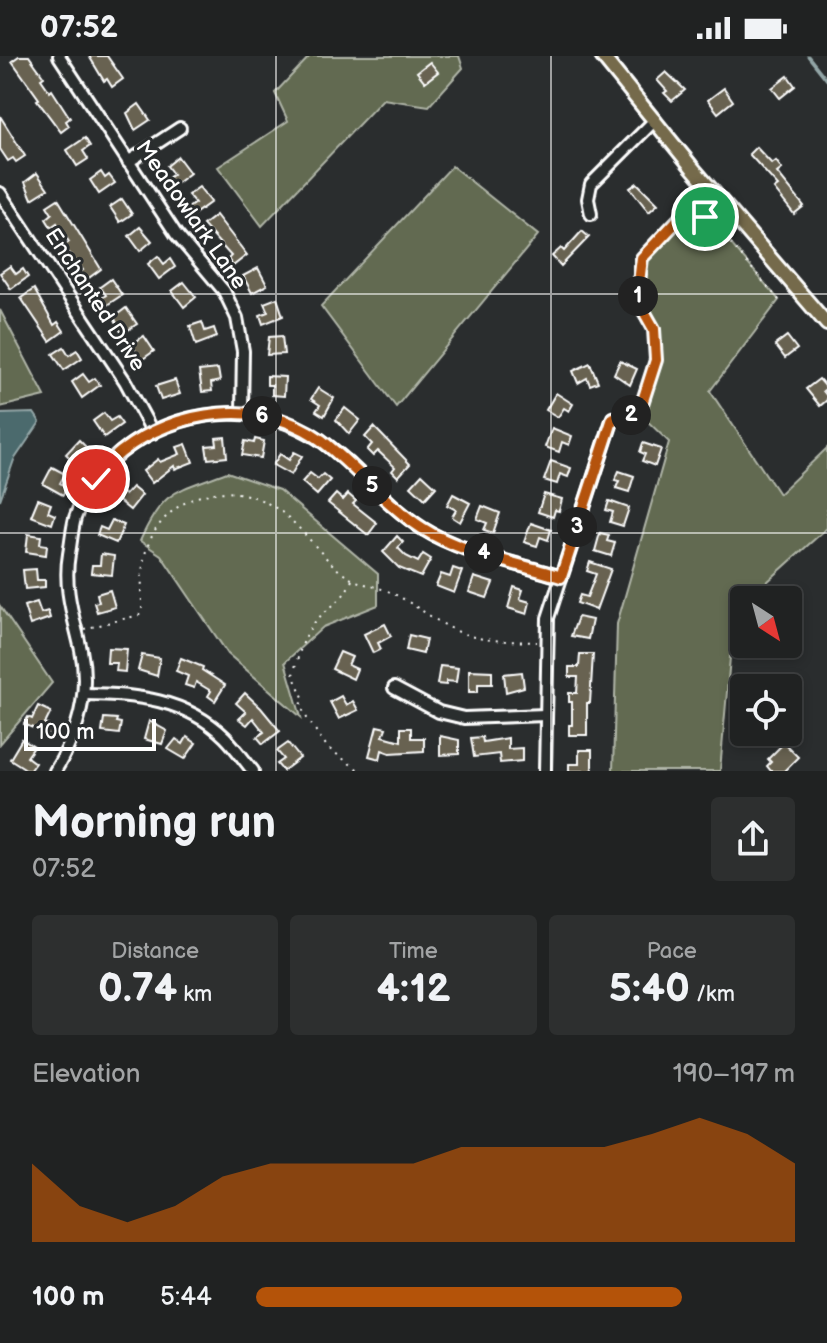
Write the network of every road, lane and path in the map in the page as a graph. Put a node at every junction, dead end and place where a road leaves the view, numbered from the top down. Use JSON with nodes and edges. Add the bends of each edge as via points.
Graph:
{"nodes":[{"id":1,"x":59,"y":56,"type":"edge"},
{"id":2,"x":602,"y":56,"type":"edge"},
{"id":3,"x":655,"y":120,"type":"junction"},
{"id":4,"x":180,"y":128,"type":"dead end"},
{"id":5,"x":128,"y":162,"type":"junction"},
{"id":6,"x":0,"y":193,"type":"edge"},
{"id":7,"x":591,"y":214,"type":"dead end"},
{"id":8,"x":779,"y":300,"type":"dead end"},
{"id":9,"x":827,"y":324,"type":"edge"},
{"id":10,"x":242,"y":412,"type":"junction"},
{"id":11,"x":613,"y":418,"type":"joint"},
{"id":12,"x":153,"y":433,"type":"junction"},
{"id":13,"x":561,"y":577,"type":"junction"},
{"id":14,"x":353,"y":579,"type":"junction"},
{"id":15,"x":76,"y":632,"type":"junction"},
{"id":16,"x":546,"y":643,"type":"junction"},
{"id":17,"x":394,"y":688,"type":"dead end"},
{"id":18,"x":84,"y":694,"type":"junction"},
{"id":19,"x":545,"y":715,"type":"junction"},
{"id":20,"x":55,"y":771,"type":"edge"},
{"id":21,"x":253,"y":771,"type":"edge"},
{"id":22,"x":360,"y":771,"type":"edge"},
{"id":23,"x":545,"y":771,"type":"edge"}],
"edges":[{"from":1,"to":5,"type":"street","name":"Meadowlark Lane"},
{"from":2,"to":3,"type":"main road"},
{"from":3,"to":7,"type":"street","via":[[591,184]]},
{"from":3,"to":9,"type":"main road"},
{"from":4,"to":5,"type":"street"},
{"from":5,"to":10,"type":"street","name":"Meadowlark Lane","via":[[176,234],[224,291],[237,318],[243,351]]},
{"from":6,"to":12,"type":"street","name":"Enchanted Drive","via":[[125,381]]},
{"from":8,"to":11,"type":"path","via":[[695,202],[642,258],[637,299],[654,329],[656,360],[639,413]]},
{"from":10,"to":12,"type":"street","via":[[175,422]]},
{"from":10,"to":13,"type":"street","via":[[286,422],[319,439],[397,508],[449,542]]},
{"from":11,"to":13,"type":"street"},
{"from":12,"to":15,"type":"street","via":[[120,453],[96,479],[75,518],[67,566]]},
{"from":13,"to":16,"type":"street"},
{"from":14,"to":15,"type":"path","via":[[271,505],[250,494],[215,491],[184,504],[155,532],[146,548],[139,615]]},
{"from":14,"to":16,"type":"path","via":[[393,593],[467,636]]},
{"from":14,"to":22,"type":"path","via":[[339,602],[306,635],[293,675],[308,720],[328,748]]},
{"from":15,"to":18,"type":"street"},
{"from":16,"to":19,"type":"street"},
{"from":17,"to":19,"type":"street","via":[[439,712],[464,718]]},
{"from":18,"to":20,"type":"street","via":[[78,725]]},
{"from":18,"to":21,"type":"street","via":[[125,694],[197,714]]},
{"from":19,"to":23,"type":"street"}]}
